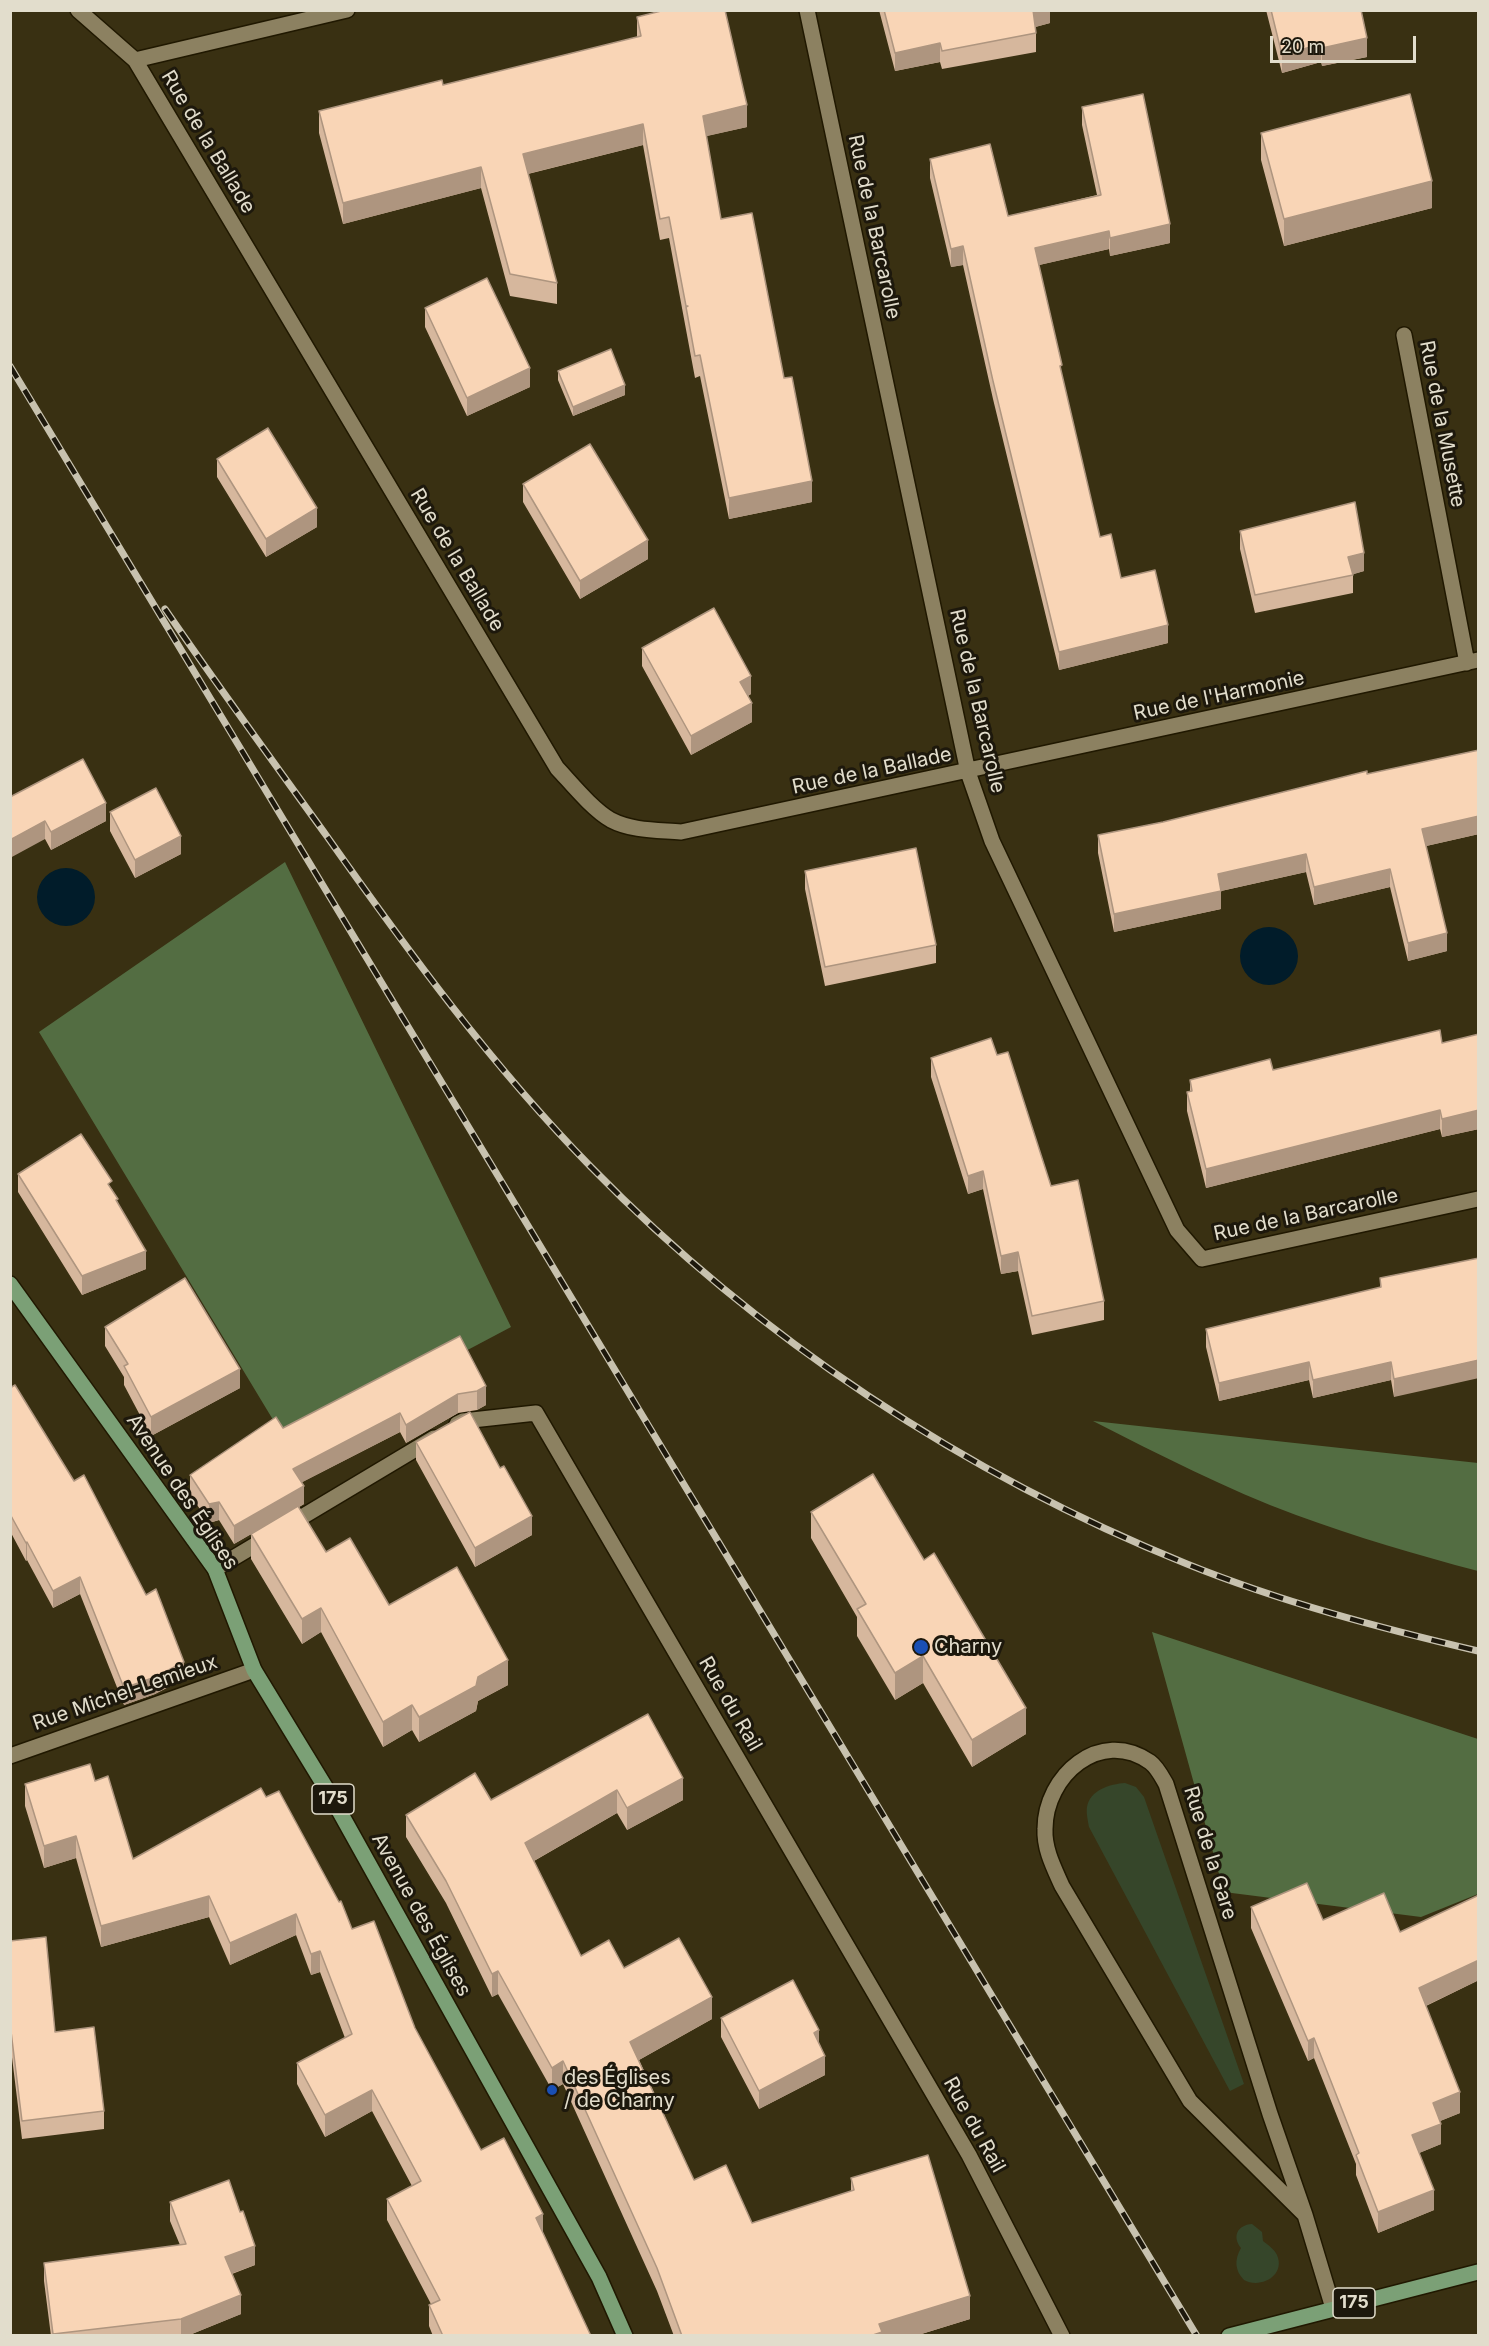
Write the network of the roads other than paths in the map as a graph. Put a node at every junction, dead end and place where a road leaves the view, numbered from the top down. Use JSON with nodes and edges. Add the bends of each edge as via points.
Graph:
{"nodes":[{"id":1,"x":78,"y":10,"type":"edge"},
{"id":2,"x":347,"y":10,"type":"edge"},
{"id":3,"x":807,"y":10,"type":"edge"},
{"id":4,"x":135,"y":60,"type":"junction"},
{"id":5,"x":1404,"y":335,"type":"dead end"},
{"id":6,"x":1473,"y":662,"type":"edge"},
{"id":7,"x":968,"y":772,"type":"junction"},
{"id":8,"x":1479,"y":1199,"type":"edge"},
{"id":9,"x":10,"y":1284,"type":"edge"},
{"id":10,"x":215,"y":1569,"type":"junction"},
{"id":11,"x":254,"y":1670,"type":"junction"},
{"id":12,"x":10,"y":1756,"type":"edge"},
{"id":13,"x":1305,"y":2215,"type":"junction"},
{"id":14,"x":1479,"y":2272,"type":"edge"},
{"id":15,"x":1333,"y":2308,"type":"junction"},
{"id":16,"x":625,"y":2336,"type":"edge"},
{"id":17,"x":1062,"y":2336,"type":"edge"},
{"id":18,"x":1229,"y":2336,"type":"edge"}],
"edges":[{"from":1,"to":4,"type":"street","name":"Rue de la Ballade"},
{"from":2,"to":4,"type":"street"},
{"from":3,"to":7,"type":"street","name":"Rue de la Barcarolle"},
{"from":4,"to":7,"type":"street","name":"Rue de la Ballade","via":[[556,768],[587,800],[611,820],[637,828],[681,832]]},
{"from":5,"to":6,"type":"street","name":"Rue de la Musette"},
{"from":6,"to":7,"type":"street","name":"Rue de l'Harmonie"},
{"from":7,"to":8,"type":"street","name":"Rue de la Barcarolle","via":[[992,841],[1177,1230],[1202,1259]]},
{"from":9,"to":10,"type":"main road","name":"Avenue des Églises","number":"175"},
{"from":10,"to":11,"type":"main road","name":"Avenue des Églises","number":"175"},
{"from":10,"to":17,"type":"street","name":"Rue du Rail","via":[[463,1421],[536,1413],[969,2155]]},
{"from":11,"to":12,"type":"street","name":"Rue Michel-Lemieux"},
{"from":11,"to":16,"type":"main road","name":"Avenue des Églises","number":"175","via":[[332,1798],[599,2277]]},
{"from":13,"to":13,"type":"street","name":"Rue de la Gare","via":[[1166,1784],[1152,1763],[1132,1752],[1088,1755],[1066,1773],[1050,1797],[1045,1829],[1050,1858],[1062,1886],[1190,2101]]},
{"from":13,"to":15,"type":"street","name":"Rue de la Gare"},
{"from":14,"to":15,"type":"main road","number":"175"},
{"from":15,"to":18,"type":"main road","number":"175"}]}
